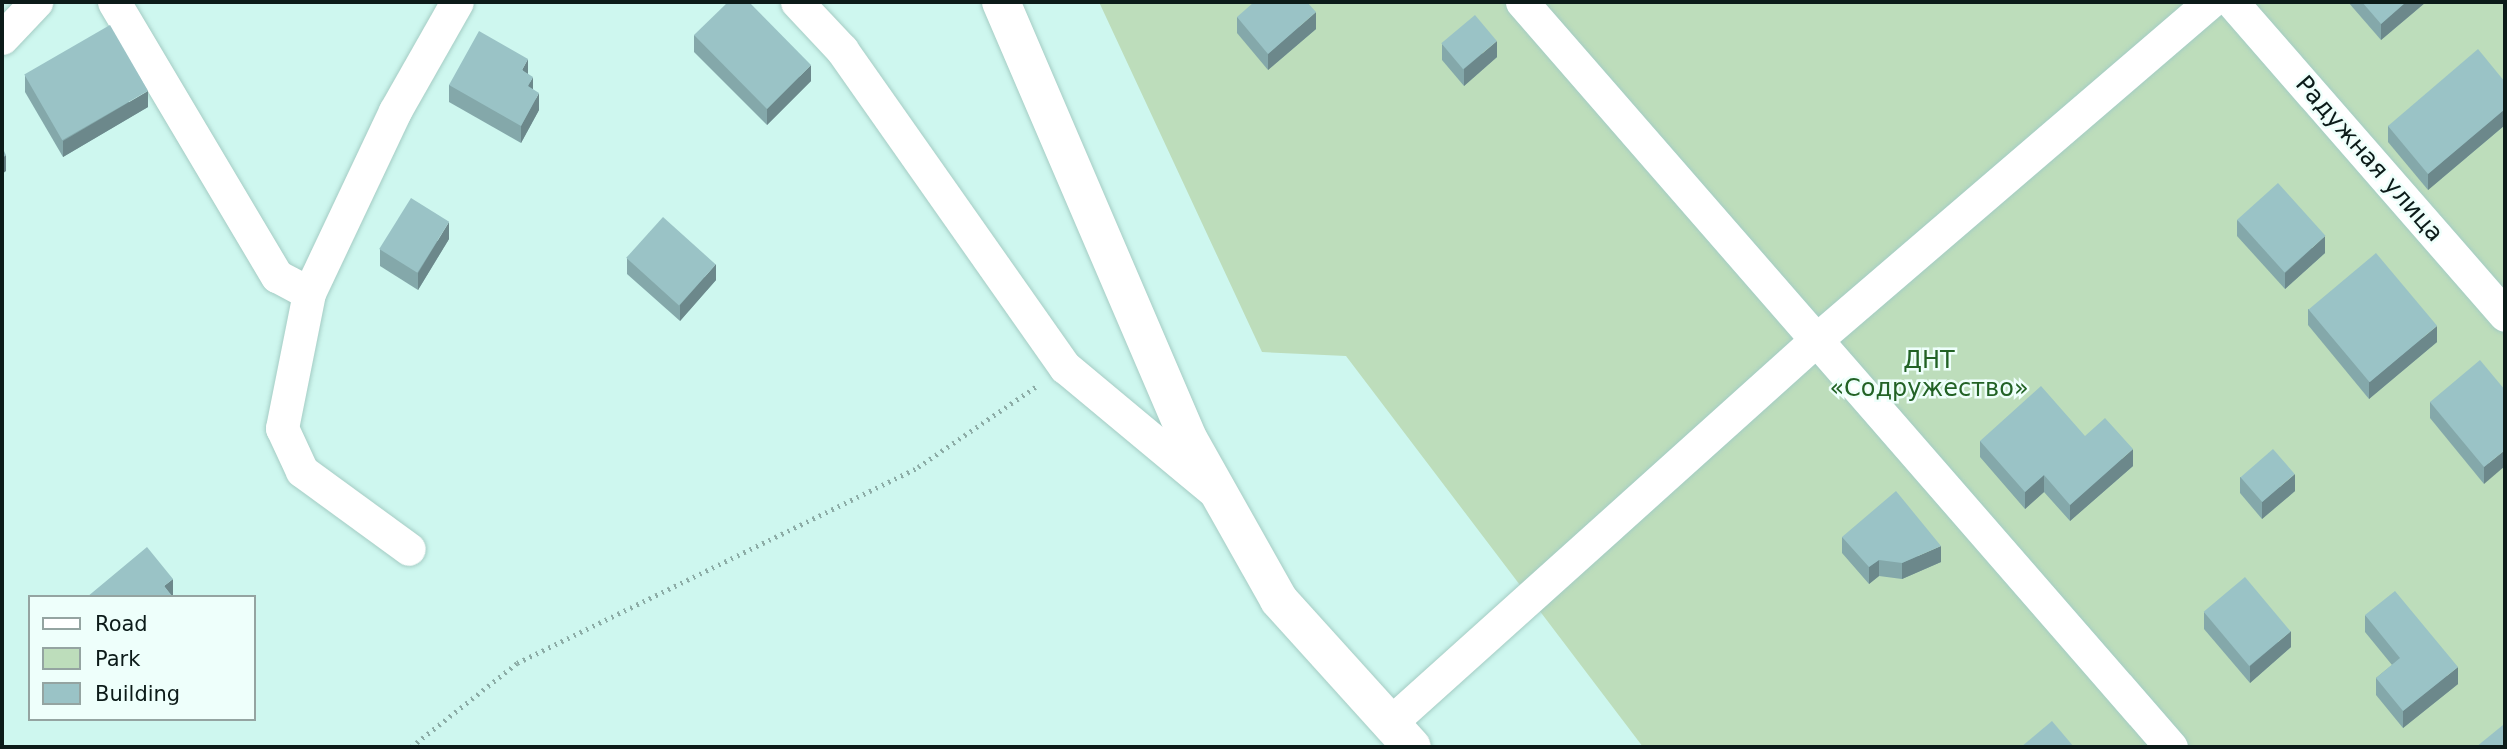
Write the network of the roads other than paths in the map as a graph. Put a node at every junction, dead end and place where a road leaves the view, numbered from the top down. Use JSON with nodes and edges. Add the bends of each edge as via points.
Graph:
{"nodes":[{"id":1,"x":36,"y":2,"type":"edge"},
{"id":2,"x":114,"y":2,"type":"edge"},
{"id":3,"x":457,"y":2,"type":"edge"},
{"id":4,"x":797,"y":2,"type":"edge"},
{"id":5,"x":1001,"y":2,"type":"edge"},
{"id":6,"x":1522,"y":2,"type":"edge"},
{"id":7,"x":2210,"y":2,"type":"edge"},
{"id":8,"x":2232,"y":2,"type":"edge"},
{"id":9,"x":2,"y":37,"type":"edge"},
{"id":10,"x":309,"y":293,"type":"junction"},
{"id":11,"x":2505,"y":315,"type":"edge"},
{"id":12,"x":1816,"y":340,"type":"junction"},
{"id":13,"x":1221,"y":497,"type":"junction"},
{"id":14,"x":409,"y":550,"type":"dead end"},
{"id":15,"x":1401,"y":735,"type":"edge"},
{"id":16,"x":2171,"y":747,"type":"edge"}],
"edges":[{"from":1,"to":9,"type":"street"},
{"from":2,"to":10,"type":"street","via":[[278,276]]},
{"from":3,"to":10,"type":"street","via":[[395,111]]},
{"from":4,"to":13,"type":"street","via":[[842,50],[1065,367]]},
{"from":5,"to":13,"type":"street","via":[[1190,442]]},
{"from":6,"to":12,"type":"street"},
{"from":7,"to":12,"type":"street"},
{"from":8,"to":11,"type":"street","name":"Радужная улица"},
{"from":10,"to":14,"type":"street","via":[[282,428],[302,471]]},
{"from":12,"to":15,"type":"street"},
{"from":12,"to":16,"type":"street"},
{"from":13,"to":15,"type":"street","via":[[1279,600]]}]}
